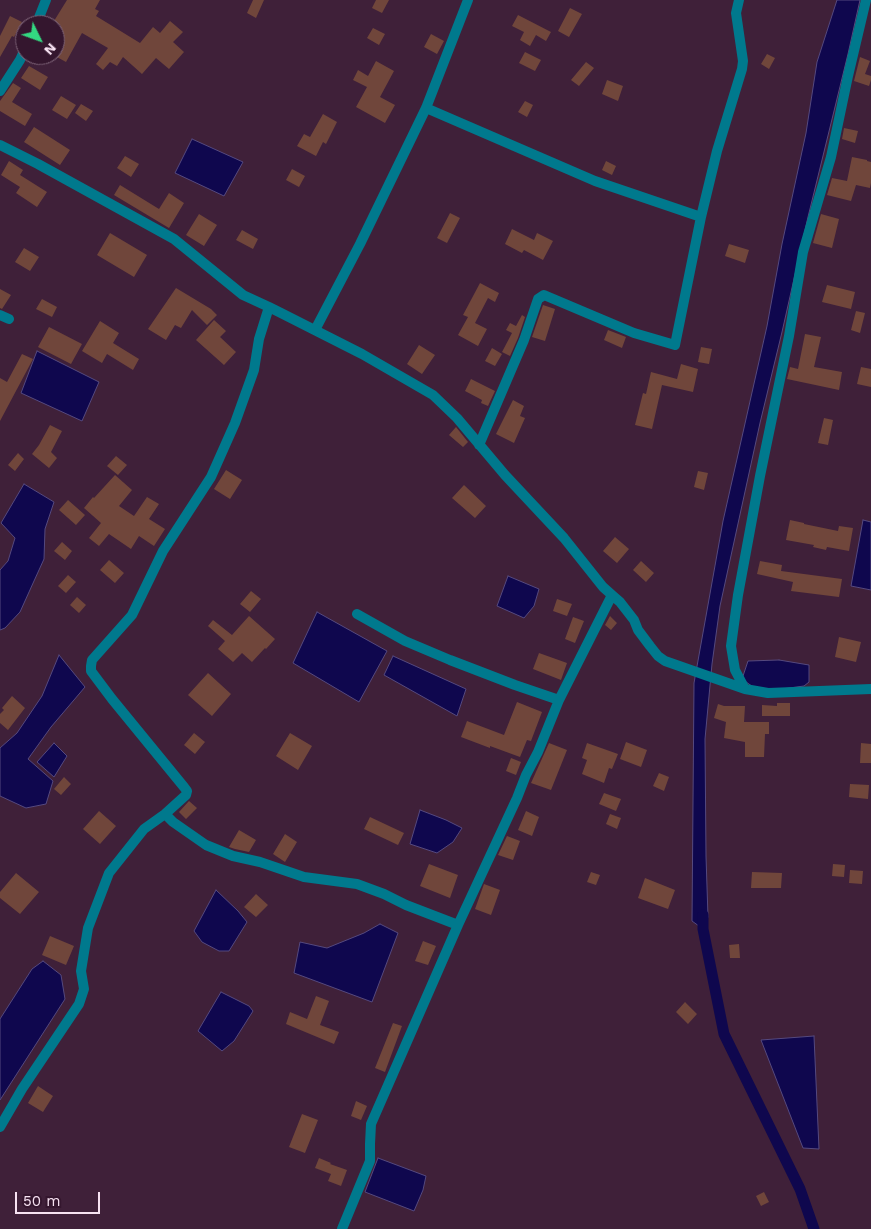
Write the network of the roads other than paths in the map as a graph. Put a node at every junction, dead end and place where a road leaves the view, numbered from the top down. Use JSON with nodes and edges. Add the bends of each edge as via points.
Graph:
{"nodes":[{"id":1,"x":46,"y":0,"type":"edge"},
{"id":2,"x":468,"y":0,"type":"edge"},
{"id":3,"x":739,"y":0,"type":"edge"},
{"id":4,"x":866,"y":0,"type":"edge"},
{"id":5,"x":40,"y":15,"type":"edge"},
{"id":6,"x":17,"y":65,"type":"edge"},
{"id":7,"x":0,"y":91,"type":"edge"},
{"id":8,"x":426,"y":108,"type":"junction"},
{"id":9,"x":0,"y":144,"type":"edge"},
{"id":10,"x":701,"y":217,"type":"junction"},
{"id":11,"x":269,"y":307,"type":"junction"},
{"id":12,"x":315,"y":330,"type":"junction"},
{"id":13,"x":479,"y":445,"type":"junction"},
{"id":14,"x":612,"y":595,"type":"junction"},
{"id":15,"x":357,"y":614,"type":"dead end"},
{"id":16,"x":744,"y":689,"type":"junction"},
{"id":17,"x":871,"y":689,"type":"edge"},
{"id":18,"x":559,"y":700,"type":"junction"},
{"id":19,"x":165,"y":814,"type":"junction"},
{"id":20,"x":458,"y":925,"type":"junction"},
{"id":21,"x":0,"y":1126,"type":"edge"},
{"id":22,"x":342,"y":1229,"type":"edge"}],
"edges":[{"from":1,"to":5,"type":"street"},
{"from":2,"to":8,"type":"street"},
{"from":3,"to":10,"type":"street","via":[[736,13],[742,69]]},
{"from":4,"to":16,"type":"street","via":[[831,156],[803,252],[738,595],[731,646],[734,670]]},
{"from":6,"to":7,"type":"street"},
{"from":8,"to":10,"type":"street","via":[[595,181]]},
{"from":8,"to":12,"type":"street"},
{"from":9,"to":11,"type":"street","via":[[174,239],[243,295]]},
{"from":10,"to":13,"type":"street","via":[[675,345],[634,333],[544,295],[538,299]]},
{"from":11,"to":12,"type":"street"},
{"from":11,"to":19,"type":"street","via":[[254,370],[211,477],[163,552],[132,616],[92,660],[91,671],[187,790],[186,796]]},
{"from":12,"to":13,"type":"street","via":[[433,395]]},
{"from":13,"to":14,"type":"street"},
{"from":14,"to":16,"type":"street","via":[[665,661]]},
{"from":14,"to":18,"type":"street"},
{"from":15,"to":18,"type":"street","via":[[405,641]]},
{"from":16,"to":17,"type":"street","via":[[768,693]]},
{"from":18,"to":20,"type":"street"},
{"from":19,"to":20,"type":"street","via":[[206,845],[233,856],[304,877],[357,884]]},
{"from":19,"to":21,"type":"street","via":[[144,829],[109,873],[88,928],[81,971],[84,989],[79,1004]]},
{"from":20,"to":22,"type":"street","via":[[371,1124],[370,1161]]}]}
